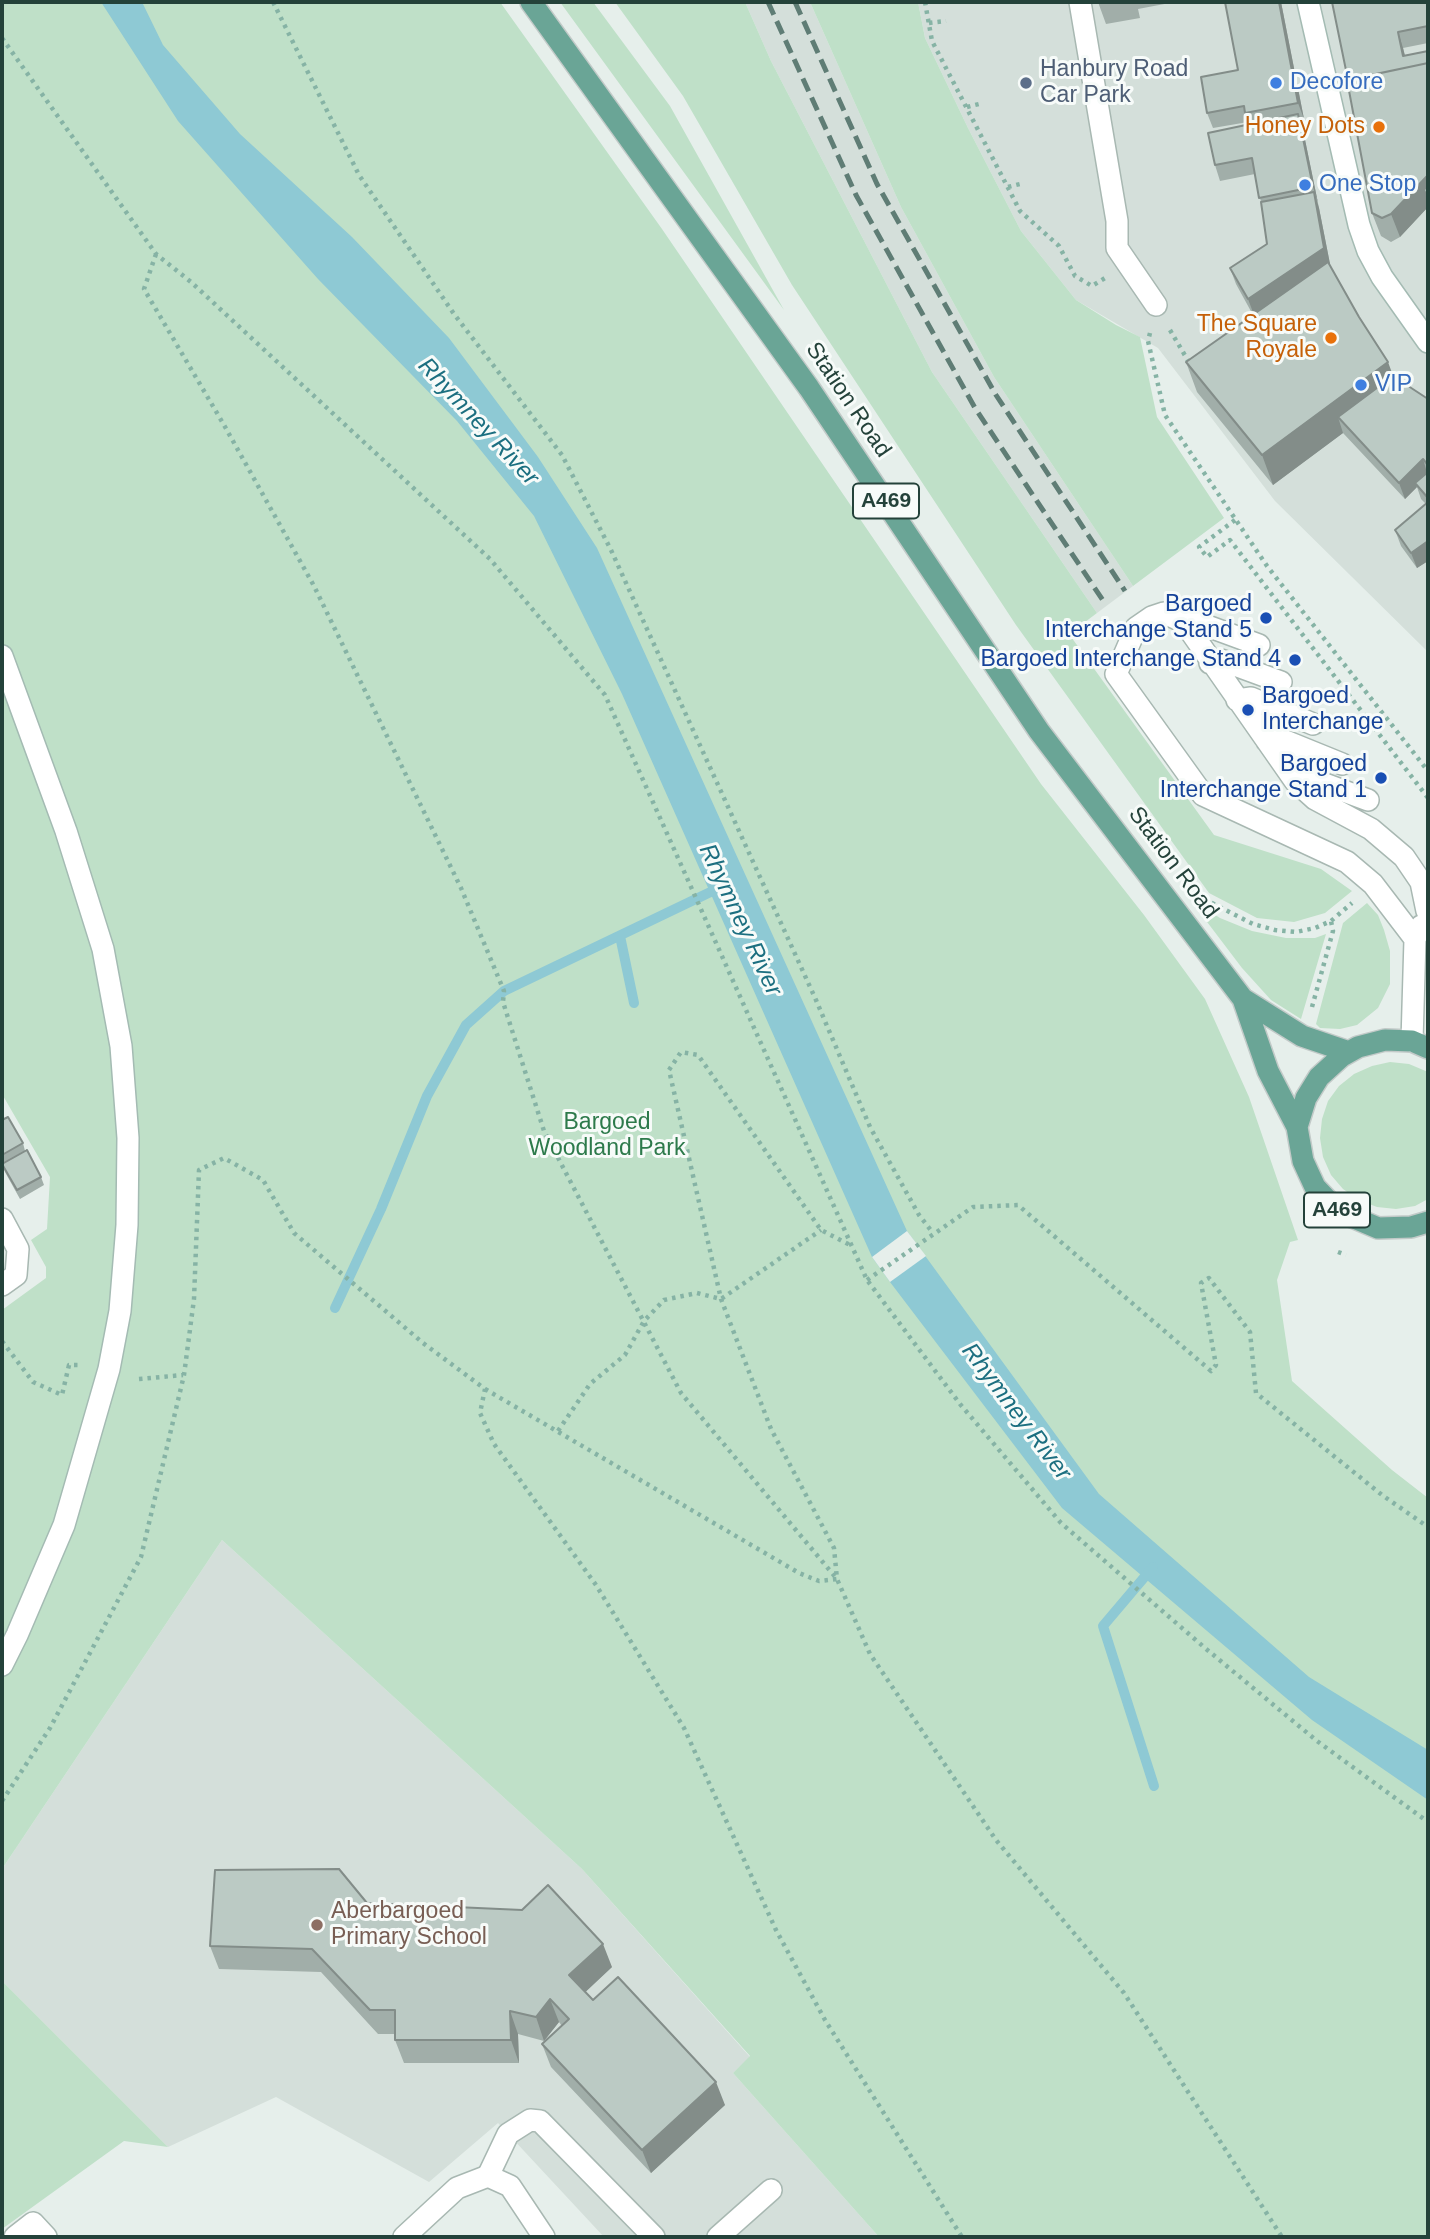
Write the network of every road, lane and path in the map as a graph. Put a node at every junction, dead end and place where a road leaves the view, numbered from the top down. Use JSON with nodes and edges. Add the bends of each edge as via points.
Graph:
{"nodes":[{"id":1,"x":273,"y":2,"type":"edge"},
{"id":2,"x":531,"y":2,"type":"edge"},
{"id":3,"x":925,"y":2,"type":"edge"},
{"id":4,"x":1080,"y":2,"type":"edge"},
{"id":5,"x":1308,"y":2,"type":"edge"},
{"id":6,"x":946,"y":21,"type":"dead end"},
{"id":7,"x":929,"y":23,"type":"junction"},
{"id":8,"x":2,"y":38,"type":"edge"},
{"id":9,"x":983,"y":103,"type":"dead end"},
{"id":10,"x":967,"y":107,"type":"junction"},
{"id":11,"x":1020,"y":184,"type":"dead end"},
{"id":12,"x":1007,"y":187,"type":"junction"},
{"id":13,"x":156,"y":254,"type":"junction"},
{"id":14,"x":1111,"y":274,"type":"dead end"},
{"id":15,"x":1156,"y":305,"type":"junction"},
{"id":16,"x":1145,"y":326,"type":"dead end"},
{"id":17,"x":1149,"y":336,"type":"junction"},
{"id":18,"x":1428,"y":342,"type":"edge"},
{"id":19,"x":1195,"y":373,"type":"edge"},
{"id":20,"x":1235,"y":520,"type":"junction"},
{"id":21,"x":1184,"y":622,"type":"junction"},
{"id":22,"x":1259,"y":645,"type":"dead end"},
{"id":23,"x":2,"y":656,"type":"edge"},
{"id":24,"x":1210,"y":663,"type":"junction"},
{"id":25,"x":1281,"y":682,"type":"dead end"},
{"id":26,"x":1237,"y":700,"type":"junction"},
{"id":27,"x":1312,"y":724,"type":"dead end"},
{"id":28,"x":1267,"y":741,"type":"junction"},
{"id":29,"x":1342,"y":764,"type":"dead end"},
{"id":30,"x":1428,"y":771,"type":"edge"},
{"id":31,"x":1295,"y":781,"type":"junction"},
{"id":32,"x":1428,"y":798,"type":"edge"},
{"id":33,"x":1368,"y":800,"type":"dead end"},
{"id":34,"x":1197,"y":895,"type":"dead end"},
{"id":35,"x":1360,"y":897,"type":"dead end"},
{"id":36,"x":1428,"y":911,"type":"edge"},
{"id":37,"x":1331,"y":920,"type":"junction"},
{"id":38,"x":1415,"y":939,"type":"junction"},
{"id":39,"x":1243,"y":999,"type":"junction"},
{"id":40,"x":1308,"y":1020,"type":"dead end"},
{"id":41,"x":1420,"y":1045,"type":"edge"},
{"id":42,"x":1349,"y":1052,"type":"junction"},
{"id":43,"x":1297,"y":1127,"type":"junction"},
{"id":44,"x":2,"y":1219,"type":"edge"},
{"id":45,"x":1428,"y":1222,"type":"edge"},
{"id":46,"x":821,"y":1230,"type":"junction"},
{"id":47,"x":933,"y":1233,"type":"junction"},
{"id":48,"x":851,"y":1245,"type":"junction"},
{"id":49,"x":1338,"y":1252,"type":"dead end"},
{"id":50,"x":1346,"y":1255,"type":"dead end"},
{"id":51,"x":867,"y":1280,"type":"junction"},
{"id":52,"x":2,"y":1285,"type":"edge"},
{"id":53,"x":721,"y":1299,"type":"junction"},
{"id":54,"x":644,"y":1321,"type":"junction"},
{"id":55,"x":2,"y":1340,"type":"edge"},
{"id":56,"x":85,"y":1366,"type":"dead end"},
{"id":57,"x":184,"y":1375,"type":"junction"},
{"id":58,"x":139,"y":1379,"type":"dead end"},
{"id":59,"x":485,"y":1389,"type":"junction"},
{"id":60,"x":558,"y":1431,"type":"junction"},
{"id":61,"x":1428,"y":1527,"type":"edge"},
{"id":62,"x":837,"y":1579,"type":"junction"},
{"id":63,"x":2,"y":1665,"type":"edge"},
{"id":64,"x":2,"y":1801,"type":"edge"},
{"id":65,"x":1428,"y":1822,"type":"edge"},
{"id":66,"x":488,"y":2176,"type":"junction"},
{"id":67,"x":771,"y":2190,"type":"dead end"},
{"id":68,"x":15,"y":2237,"type":"edge"},
{"id":69,"x":46,"y":2237,"type":"edge"},
{"id":70,"x":404,"y":2237,"type":"edge"},
{"id":71,"x":544,"y":2237,"type":"edge"},
{"id":72,"x":654,"y":2237,"type":"edge"},
{"id":73,"x":718,"y":2237,"type":"edge"},
{"id":74,"x":962,"y":2237,"type":"edge"},
{"id":75,"x":1282,"y":2237,"type":"edge"}],
"edges":[{"from":1,"to":47,"type":"path","via":[[359,175],[454,314],[562,455],[617,562],[870,1127]]},
{"from":2,"to":39,"type":"main road","name":"Station Road","number":"A469","via":[[809,388],[1040,731]]},
{"from":3,"to":7,"type":"path"},
{"from":4,"to":15,"type":"street","via":[[1117,221],[1117,248]]},
{"from":5,"to":18,"type":"street","via":[[1368,251]]},
{"from":6,"to":7,"type":"path"},
{"from":7,"to":10,"type":"path","via":[[932,41]]},
{"from":8,"to":13,"type":"path"},
{"from":9,"to":10,"type":"path"},
{"from":10,"to":12,"type":"path"},
{"from":11,"to":12,"type":"path"},
{"from":12,"to":14,"type":"path","via":[[1020,211],[1059,246],[1075,276],[1092,286]]},
{"from":13,"to":48,"type":"path","via":[[491,559],[605,695]]},
{"from":13,"to":54,"type":"path","via":[[144,289],[314,586],[461,888],[504,990],[503,1002],[544,1131]]},
{"from":15,"to":17,"type":"path"},
{"from":15,"to":19,"type":"path"},
{"from":16,"to":17,"type":"path"},
{"from":17,"to":20,"type":"path","via":[[1165,415]]},
{"from":20,"to":30,"type":"path"},
{"from":20,"to":32,"type":"path","via":[[1199,547],[1208,557],[1230,540]]},
{"from":21,"to":22,"type":"street","via":[[1191,620]]},
{"from":21,"to":24,"type":"street"},
{"from":21,"to":38,"type":"street","via":[[1164,613],[1136,628],[1116,674],[1203,795],[1347,862],[1373,884]]},
{"from":23,"to":63,"type":"street","via":[[103,949],[121,1046],[128,1138],[121,1299],[109,1369],[64,1525]]},
{"from":24,"to":25,"type":"street","via":[[1221,660]]},
{"from":24,"to":26,"type":"street"},
{"from":26,"to":27,"type":"street","via":[[1251,698]]},
{"from":26,"to":28,"type":"street"},
{"from":28,"to":29,"type":"street","via":[[1278,738]]},
{"from":28,"to":31,"type":"street"},
{"from":31,"to":33,"type":"street","via":[[1306,777]]},
{"from":31,"to":36,"type":"street","via":[[1404,857],[1421,882]]},
{"from":34,"to":37,"type":"path","via":[[1253,924],[1275,930],[1296,932]]},
{"from":35,"to":37,"type":"path"},
{"from":36,"to":38,"type":"street"},
{"from":37,"to":40,"type":"path","via":[[1333,930]]},
{"from":38,"to":41,"type":"street"},
{"from":39,"to":42,"type":"main road","name":"Station Road","number":"A469","via":[[1303,1036]]},
{"from":39,"to":43,"type":"main road","name":"Station Road","number":"A469","via":[[1268,1071]]},
{"from":41,"to":42,"type":"main road","name":"Station Road","number":"A469","via":[[1385,1040]]},
{"from":42,"to":43,"type":"main road","name":"Station Road","number":"A469","via":[[1319,1077]]},
{"from":43,"to":45,"type":"main road","name":"Station Road","number":"A469","via":[[1303,1161],[1315,1187],[1338,1211],[1378,1228]]},
{"from":44,"to":52,"type":"street","via":[[19,1249],[16,1275]]},
{"from":46,"to":48,"type":"path"},
{"from":46,"to":53,"type":"path"},
{"from":46,"to":53,"type":"path","via":[[698,1055],[681,1052],[668,1070]]},
{"from":47,"to":51,"type":"path"},
{"from":47,"to":61,"type":"path","via":[[972,1207],[1018,1205],[1211,1371],[1216,1365],[1201,1283],[1209,1278],[1250,1332],[1255,1393]]},
{"from":48,"to":51,"type":"path"},
{"from":49,"to":50,"type":"path"},
{"from":51,"to":65,"type":"path","via":[[960,1404],[1060,1523],[1317,1741]]},
{"from":53,"to":54,"type":"path","via":[[697,1293],[664,1300]]},
{"from":53,"to":62,"type":"path","via":[[771,1429],[834,1548]]},
{"from":54,"to":60,"type":"path","via":[[625,1355],[590,1384]]},
{"from":54,"to":62,"type":"path","via":[[681,1393]]},
{"from":55,"to":56,"type":"path","via":[[33,1382],[62,1395],[69,1365]]},
{"from":57,"to":58,"type":"path"},
{"from":57,"to":59,"type":"path","via":[[194,1299],[199,1170],[224,1157],[263,1180],[294,1233],[423,1343]]},
{"from":57,"to":64,"type":"path","via":[[141,1557],[50,1728]]},
{"from":59,"to":60,"type":"path"},
{"from":59,"to":74,"type":"path","via":[[480,1413],[494,1444],[596,1585],[684,1728],[776,1930],[825,2020]]},
{"from":60,"to":62,"type":"path","via":[[799,1573],[819,1581]]},
{"from":62,"to":75,"type":"path","via":[[870,1654],[996,1840],[1124,1993]]},
{"from":66,"to":70,"type":"street","via":[[457,2189]]},
{"from":66,"to":71,"type":"street","via":[[510,2186]]},
{"from":66,"to":72,"type":"street","via":[[508,2134],[530,2120],[540,2122]]},
{"from":67,"to":73,"type":"street"},
{"from":68,"to":69,"type":"street","via":[[33,2223]]}]}
